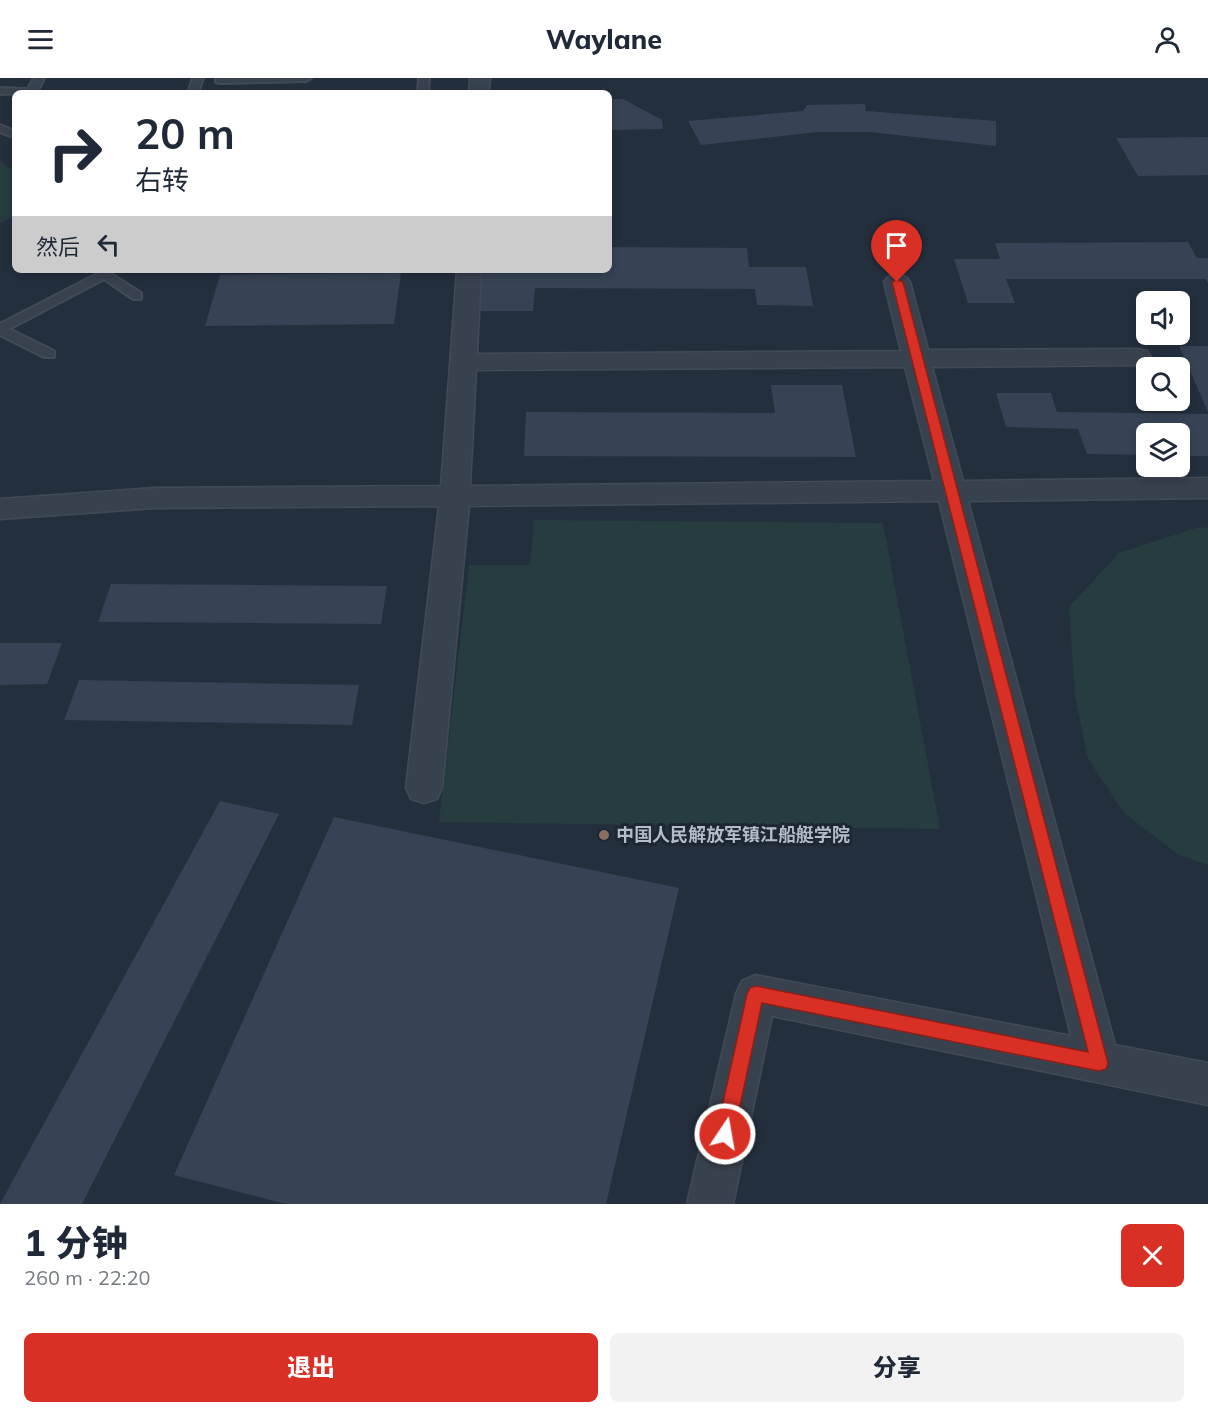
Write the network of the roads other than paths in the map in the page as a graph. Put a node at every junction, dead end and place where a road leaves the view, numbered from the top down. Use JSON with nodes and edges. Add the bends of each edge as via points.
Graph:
{"nodes":[{"id":1,"x":306,"y":78,"type":"edge"},
{"id":2,"x":220,"y":79,"type":"edge"},
{"id":3,"x":468,"y":273,"type":"edge"},
{"id":4,"x":897,"y":282,"type":"dead end"},
{"id":5,"x":136,"y":296,"type":"dead end"},
{"id":6,"x":0,"y":329,"type":"edge"},
{"id":7,"x":49,"y":354,"type":"dead end"},
{"id":8,"x":1136,"y":357,"type":"edge"},
{"id":9,"x":918,"y":358,"type":"junction"},
{"id":10,"x":463,"y":362,"type":"junction"},
{"id":11,"x":1208,"y":488,"type":"edge"},
{"id":12,"x":952,"y":491,"type":"junction"},
{"id":13,"x":455,"y":496,"type":"junction"},
{"id":14,"x":0,"y":509,"type":"edge"},
{"id":15,"x":424,"y":788,"type":"dead end"},
{"id":16,"x":1099,"y":1063,"type":"junction"},
{"id":17,"x":1208,"y":1084,"type":"edge"},
{"id":18,"x":710,"y":1204,"type":"edge"}],
"edges":[{"from":1,"to":2,"type":"lane"},
{"from":3,"to":10,"type":"street"},
{"from":4,"to":9,"type":"street"},
{"from":5,"to":6,"type":"lane","via":[[105,274]]},
{"from":6,"to":7,"type":"lane"},
{"from":8,"to":9,"type":"street"},
{"from":9,"to":10,"type":"street"},
{"from":9,"to":12,"type":"street"},
{"from":10,"to":13,"type":"street"},
{"from":11,"to":12,"type":"street"},
{"from":12,"to":13,"type":"street"},
{"from":12,"to":16,"type":"street"},
{"from":13,"to":14,"type":"street","via":[[155,498]]},
{"from":13,"to":15,"type":"street"},
{"from":16,"to":17,"type":"street"},
{"from":16,"to":18,"type":"street","via":[[756,994]]}]}
